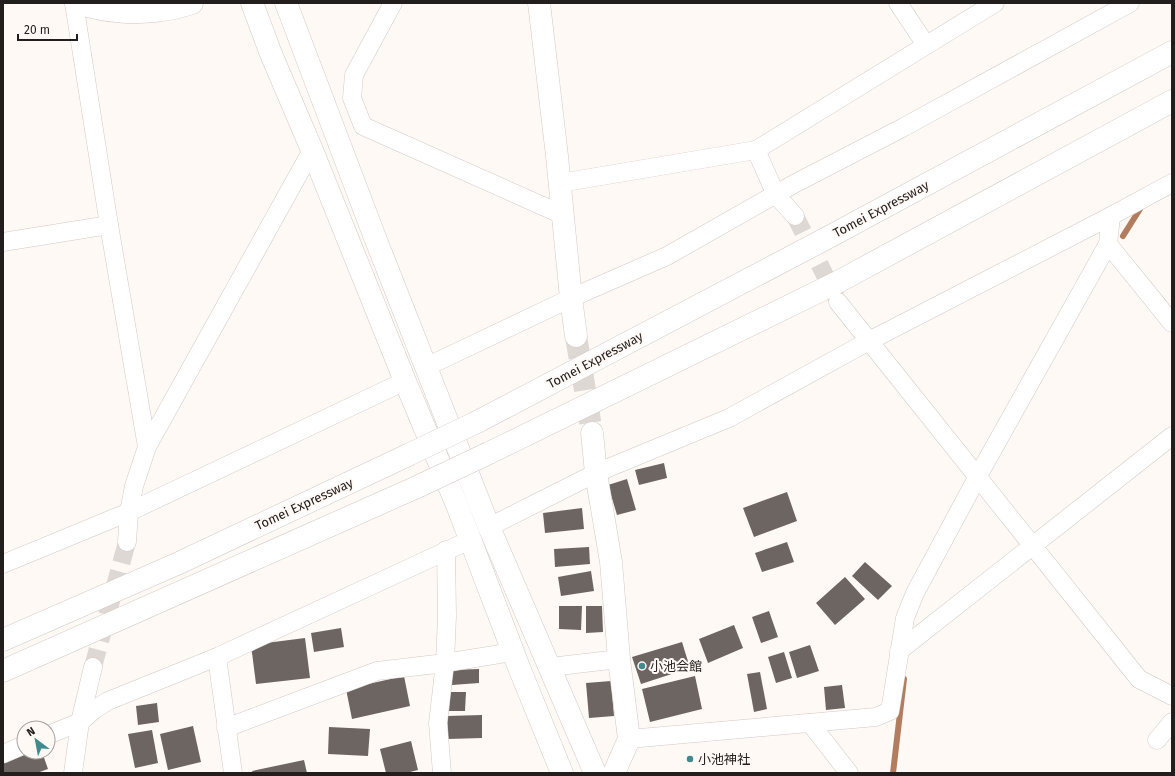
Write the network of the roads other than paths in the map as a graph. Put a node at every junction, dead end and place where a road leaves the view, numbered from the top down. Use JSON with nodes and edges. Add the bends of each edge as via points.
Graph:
{"nodes":[{"id":1,"x":75,"y":3,"type":"edge"},
{"id":2,"x":192,"y":3,"type":"edge"},
{"id":3,"x":252,"y":3,"type":"edge"},
{"id":4,"x":286,"y":3,"type":"edge"},
{"id":5,"x":393,"y":3,"type":"edge"},
{"id":6,"x":539,"y":3,"type":"edge"},
{"id":7,"x":898,"y":3,"type":"edge"},
{"id":8,"x":995,"y":3,"type":"edge"},
{"id":9,"x":1130,"y":3,"type":"edge"},
{"id":10,"x":926,"y":45,"type":"junction"},
{"id":11,"x":1172,"y":52,"type":"edge"},
{"id":12,"x":1172,"y":101,"type":"edge"},
{"id":13,"x":312,"y":150,"type":"junction"},
{"id":14,"x":756,"y":150,"type":"junction"},
{"id":15,"x":560,"y":183,"type":"junction"},
{"id":16,"x":1172,"y":183,"type":"edge"},
{"id":17,"x":776,"y":195,"type":"junction"},
{"id":18,"x":563,"y":215,"type":"junction"},
{"id":19,"x":795,"y":216,"type":"tunnel mouth"},
{"id":20,"x":1111,"y":216,"type":"junction"},
{"id":21,"x":109,"y":225,"type":"junction"},
{"id":22,"x":3,"y":242,"type":"edge"},
{"id":23,"x":1108,"y":244,"type":"junction"},
{"id":24,"x":571,"y":298,"type":"junction"},
{"id":25,"x":838,"y":302,"type":"tunnel mouth"},
{"id":26,"x":1172,"y":323,"type":"edge"},
{"id":27,"x":576,"y":336,"type":"tunnel mouth"},
{"id":28,"x":869,"y":341,"type":"junction"},
{"id":29,"x":426,"y":366,"type":"junction"},
{"id":30,"x":405,"y":381,"type":"junction"},
{"id":31,"x":592,"y":433,"type":"tunnel mouth"},
{"id":32,"x":1172,"y":436,"type":"edge"},
{"id":33,"x":147,"y":447,"type":"junction"},
{"id":34,"x":596,"y":473,"type":"junction"},
{"id":35,"x":978,"y":476,"type":"junction"},
{"id":36,"x":129,"y":512,"type":"junction"},
{"id":37,"x":490,"y":527,"type":"junction"},
{"id":38,"x":470,"y":540,"type":"junction"},
{"id":39,"x":127,"y":542,"type":"tunnel mouth"},
{"id":40,"x":1034,"y":546,"type":"junction"},
{"id":41,"x":446,"y":550,"type":"junction"},
{"id":42,"x":3,"y":564,"type":"edge"},
{"id":43,"x":3,"y":640,"type":"edge"},
{"id":44,"x":899,"y":651,"type":"junction"},
{"id":45,"x":513,"y":652,"type":"junction"},
{"id":46,"x":217,"y":657,"type":"junction"},
{"id":47,"x":619,"y":659,"type":"junction"},
{"id":48,"x":445,"y":663,"type":"junction"},
{"id":49,"x":94,"y":667,"type":"tunnel mouth"},
{"id":50,"x":550,"y":667,"type":"junction"},
{"id":51,"x":3,"y":671,"type":"edge"},
{"id":52,"x":1172,"y":696,"type":"edge"},
{"id":53,"x":80,"y":722,"type":"junction"},
{"id":54,"x":1172,"y":722,"type":"edge"},
{"id":55,"x":810,"y":723,"type":"junction"},
{"id":56,"x":226,"y":728,"type":"junction"},
{"id":57,"x":56,"y":732,"type":"edge"},
{"id":58,"x":629,"y":739,"type":"junction"},
{"id":59,"x":1157,"y":740,"type":"dead end"},
{"id":60,"x":16,"y":748,"type":"edge"},
{"id":61,"x":3,"y":754,"type":"edge"},
{"id":62,"x":73,"y":773,"type":"edge"},
{"id":63,"x":233,"y":773,"type":"edge"},
{"id":64,"x":442,"y":773,"type":"edge"},
{"id":65,"x":562,"y":773,"type":"edge"},
{"id":66,"x":595,"y":773,"type":"edge"},
{"id":67,"x":614,"y":773,"type":"edge"},
{"id":68,"x":849,"y":773,"type":"edge"}],
"edges":[{"from":1,"to":2,"type":"main road","via":[[134,12]]},
{"from":1,"to":21,"type":"street"},
{"from":3,"to":13,"type":"main road"},
{"from":4,"to":29,"type":"main road"},
{"from":5,"to":18,"type":"street","via":[[354,75],[352,98],[363,126]]},
{"from":6,"to":15,"type":"main road"},
{"from":7,"to":10,"type":"street"},
{"from":8,"to":10,"type":"street"},
{"from":9,"to":17,"type":"street"},
{"from":10,"to":14,"type":"street"},
{"from":11,"to":43,"type":"main road","name":"Tomei Expressway","bridge":true,"via":[[827,238],[477,422],[179,563]]},
{"from":12,"to":51,"type":"main road","bridge":true,"via":[[836,283],[489,453]]},
{"from":13,"to":30,"type":"main road"},
{"from":13,"to":33,"type":"street"},
{"from":14,"to":15,"type":"street"},
{"from":14,"to":17,"type":"street"},
{"from":15,"to":18,"type":"main road"},
{"from":16,"to":20,"type":"street"},
{"from":17,"to":19,"type":"street"},
{"from":17,"to":24,"type":"street","via":[[667,256]]},
{"from":18,"to":24,"type":"main road"},
{"from":20,"to":23,"type":"street"},
{"from":20,"to":28,"type":"street"},
{"from":21,"to":22,"type":"street"},
{"from":21,"to":33,"type":"street"},
{"from":23,"to":26,"type":"street"},
{"from":23,"to":35,"type":"street"},
{"from":24,"to":27,"type":"main road"},
{"from":24,"to":29,"type":"street"},
{"from":25,"to":28,"type":"street"},
{"from":28,"to":34,"type":"street","via":[[729,418]]},
{"from":28,"to":35,"type":"street"},
{"from":29,"to":37,"type":"main road"},
{"from":30,"to":36,"type":"street"},
{"from":30,"to":38,"type":"main road"},
{"from":31,"to":34,"type":"main road"},
{"from":32,"to":40,"type":"street"},
{"from":33,"to":36,"type":"street","via":[[134,486]]},
{"from":34,"to":37,"type":"street"},
{"from":34,"to":47,"type":"main road","via":[[611,562]]},
{"from":35,"to":40,"type":"street"},
{"from":35,"to":44,"type":"street","via":[[915,592],[905,618]]},
{"from":36,"to":39,"type":"street"},
{"from":36,"to":42,"type":"street"},
{"from":37,"to":50,"type":"main road"},
{"from":38,"to":41,"type":"street"},
{"from":38,"to":45,"type":"main road"},
{"from":40,"to":44,"type":"street"},
{"from":40,"to":52,"type":"street","via":[[1139,678]]},
{"from":41,"to":46,"type":"street"},
{"from":41,"to":48,"type":"street"},
{"from":44,"to":55,"type":"street","via":[[890,711],[876,717]]},
{"from":45,"to":48,"type":"street"},
{"from":45,"to":65,"type":"main road"},
{"from":46,"to":53,"type":"street","via":[[108,701]]},
{"from":46,"to":56,"type":"street"},
{"from":47,"to":50,"type":"street"},
{"from":47,"to":58,"type":"main road"},
{"from":48,"to":56,"type":"street","via":[[377,671]]},
{"from":48,"to":64,"type":"street","via":[[438,723]]},
{"from":49,"to":53,"type":"street"},
{"from":50,"to":66,"type":"main road"},
{"from":53,"to":57,"type":"street"},
{"from":53,"to":62,"type":"street"},
{"from":54,"to":59,"type":"street"},
{"from":55,"to":58,"type":"street"},
{"from":55,"to":68,"type":"street"},
{"from":56,"to":63,"type":"street"},
{"from":58,"to":67,"type":"main road"},
{"from":60,"to":61,"type":"street"}]}
